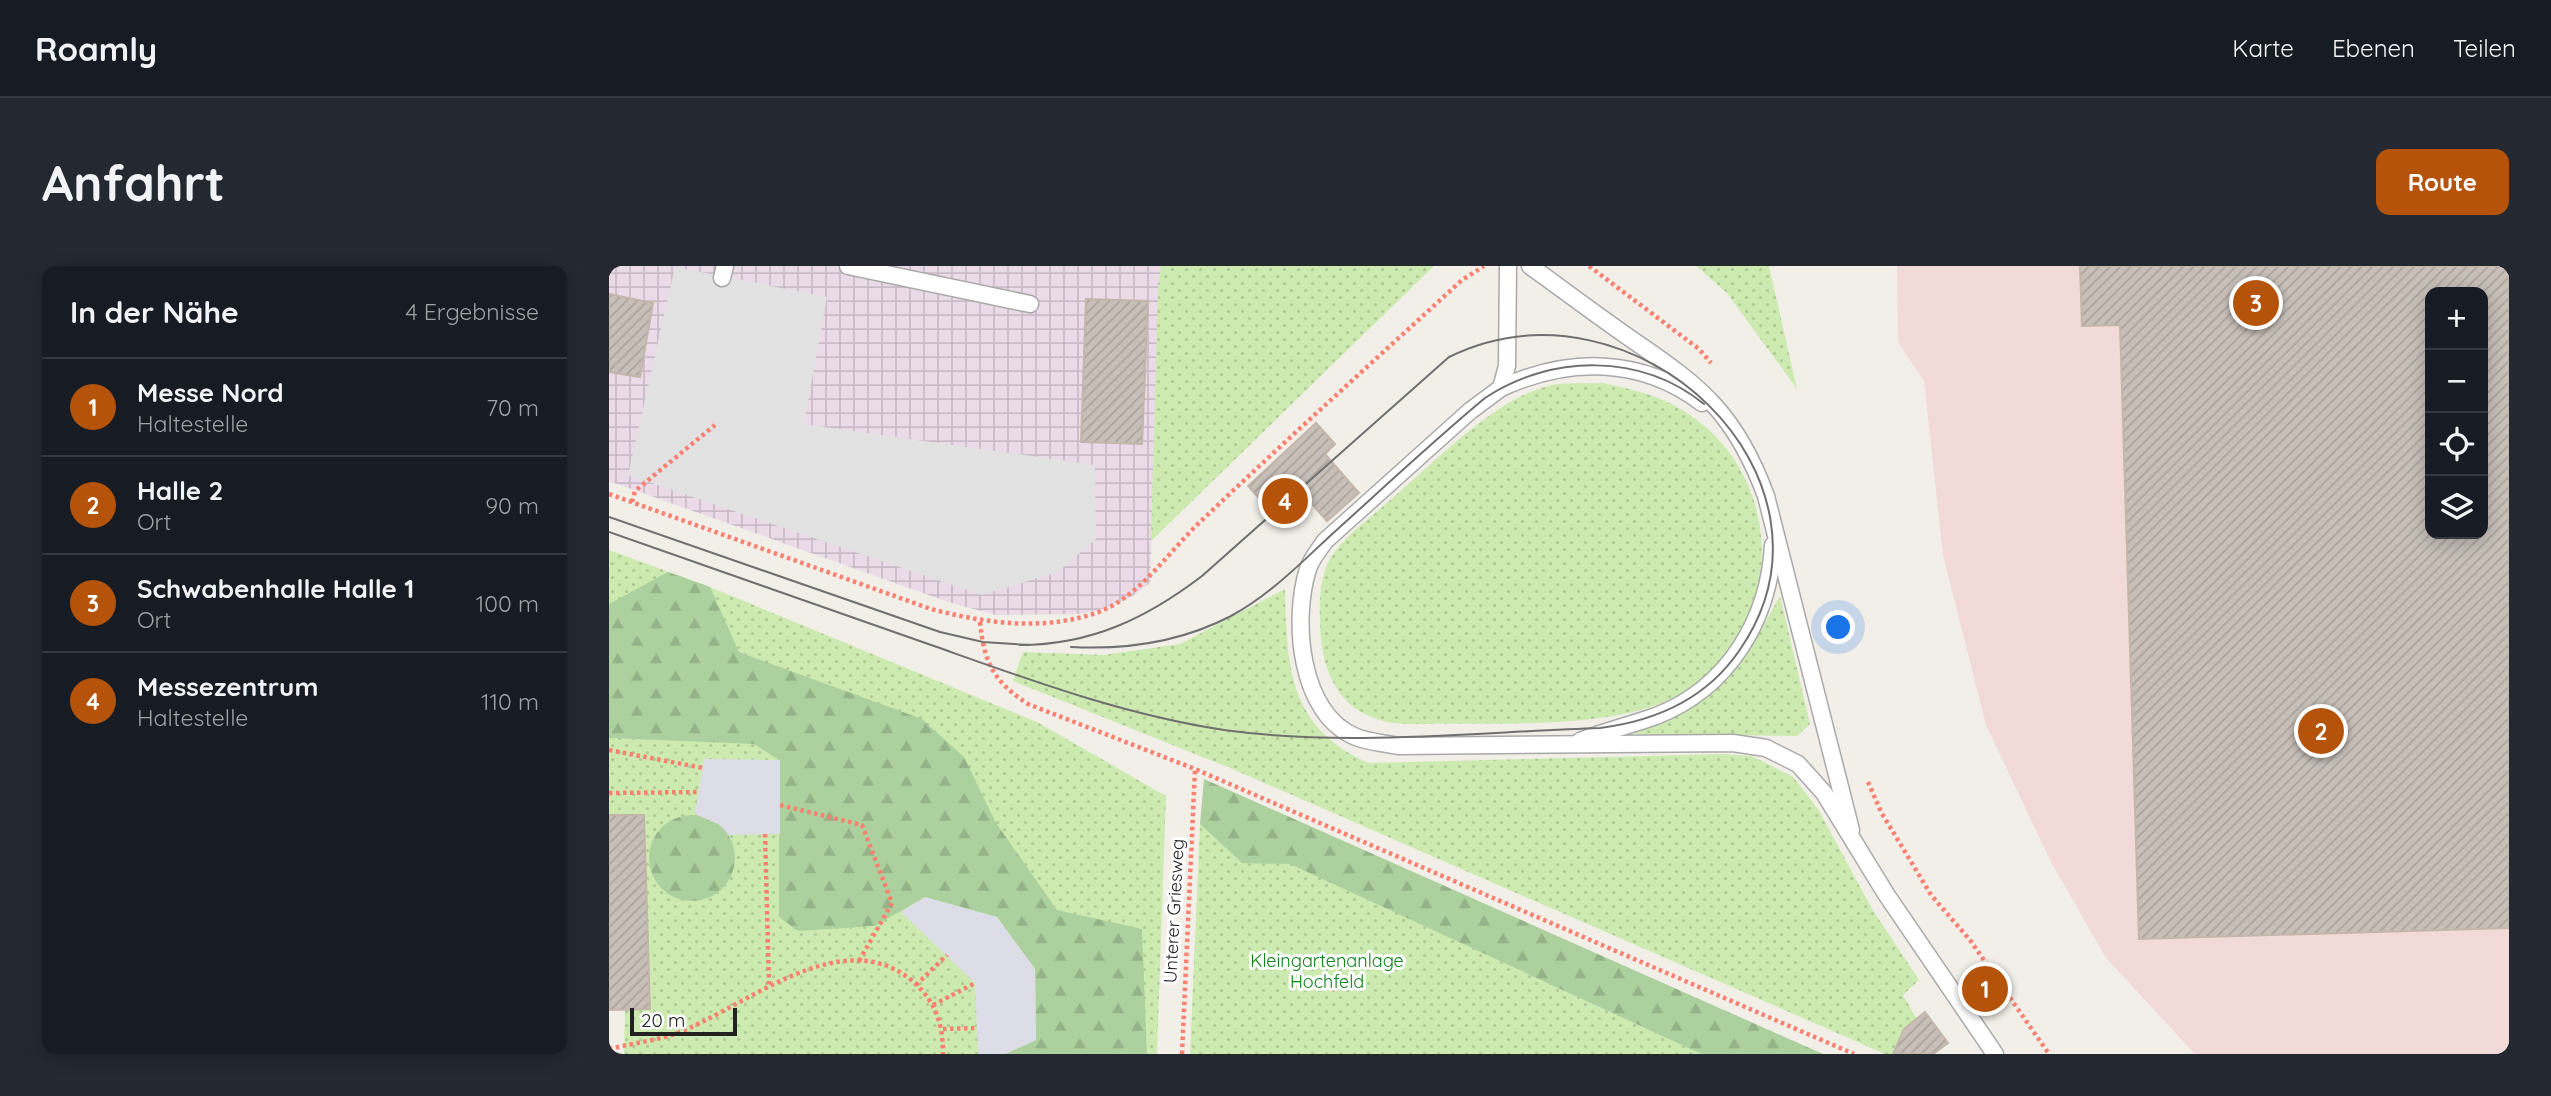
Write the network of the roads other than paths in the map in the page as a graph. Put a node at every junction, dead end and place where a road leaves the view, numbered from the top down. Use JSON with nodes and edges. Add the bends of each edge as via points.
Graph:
{"nodes":[{"id":1,"x":848,"y":266,"type":"edge"},
{"id":2,"x":1509,"y":266,"type":"edge"},
{"id":3,"x":1530,"y":266,"type":"edge"},
{"id":4,"x":1030,"y":304,"type":"dead end"},
{"id":5,"x":1501,"y":388,"type":"junction"},
{"id":6,"x":1758,"y":473,"type":"junction"},
{"id":7,"x":1771,"y":520,"type":"junction"},
{"id":8,"x":1571,"y":744,"type":"junction"},
{"id":9,"x":1856,"y":846,"type":"junction"},
{"id":10,"x":1995,"y":1054,"type":"edge"}],
"edges":[{"from":1,"to":4,"type":"lane"},
{"from":2,"to":5,"type":"lane","via":[[1507,366]]},
{"from":3,"to":6,"type":"lane","via":[[1693,383],[1732,426]]},
{"from":5,"to":6,"type":"lane","via":[[1536,373],[1573,366],[1612,366],[1651,375],[1687,392],[1715,414]]},
{"from":5,"to":8,"type":"lane","via":[[1325,541],[1306,578],[1299,630],[1304,660],[1314,694],[1330,718],[1355,736],[1398,746]]},
{"from":6,"to":7,"type":"lane"},
{"from":7,"to":8,"type":"lane","via":[[1772,560],[1765,599],[1751,633],[1732,661],[1707,686],[1676,706]]},
{"from":7,"to":9,"type":"lane"},
{"from":8,"to":9,"type":"lane","via":[[1733,743],[1766,748],[1798,764],[1823,793]]},
{"from":9,"to":10,"type":"lane"}]}
